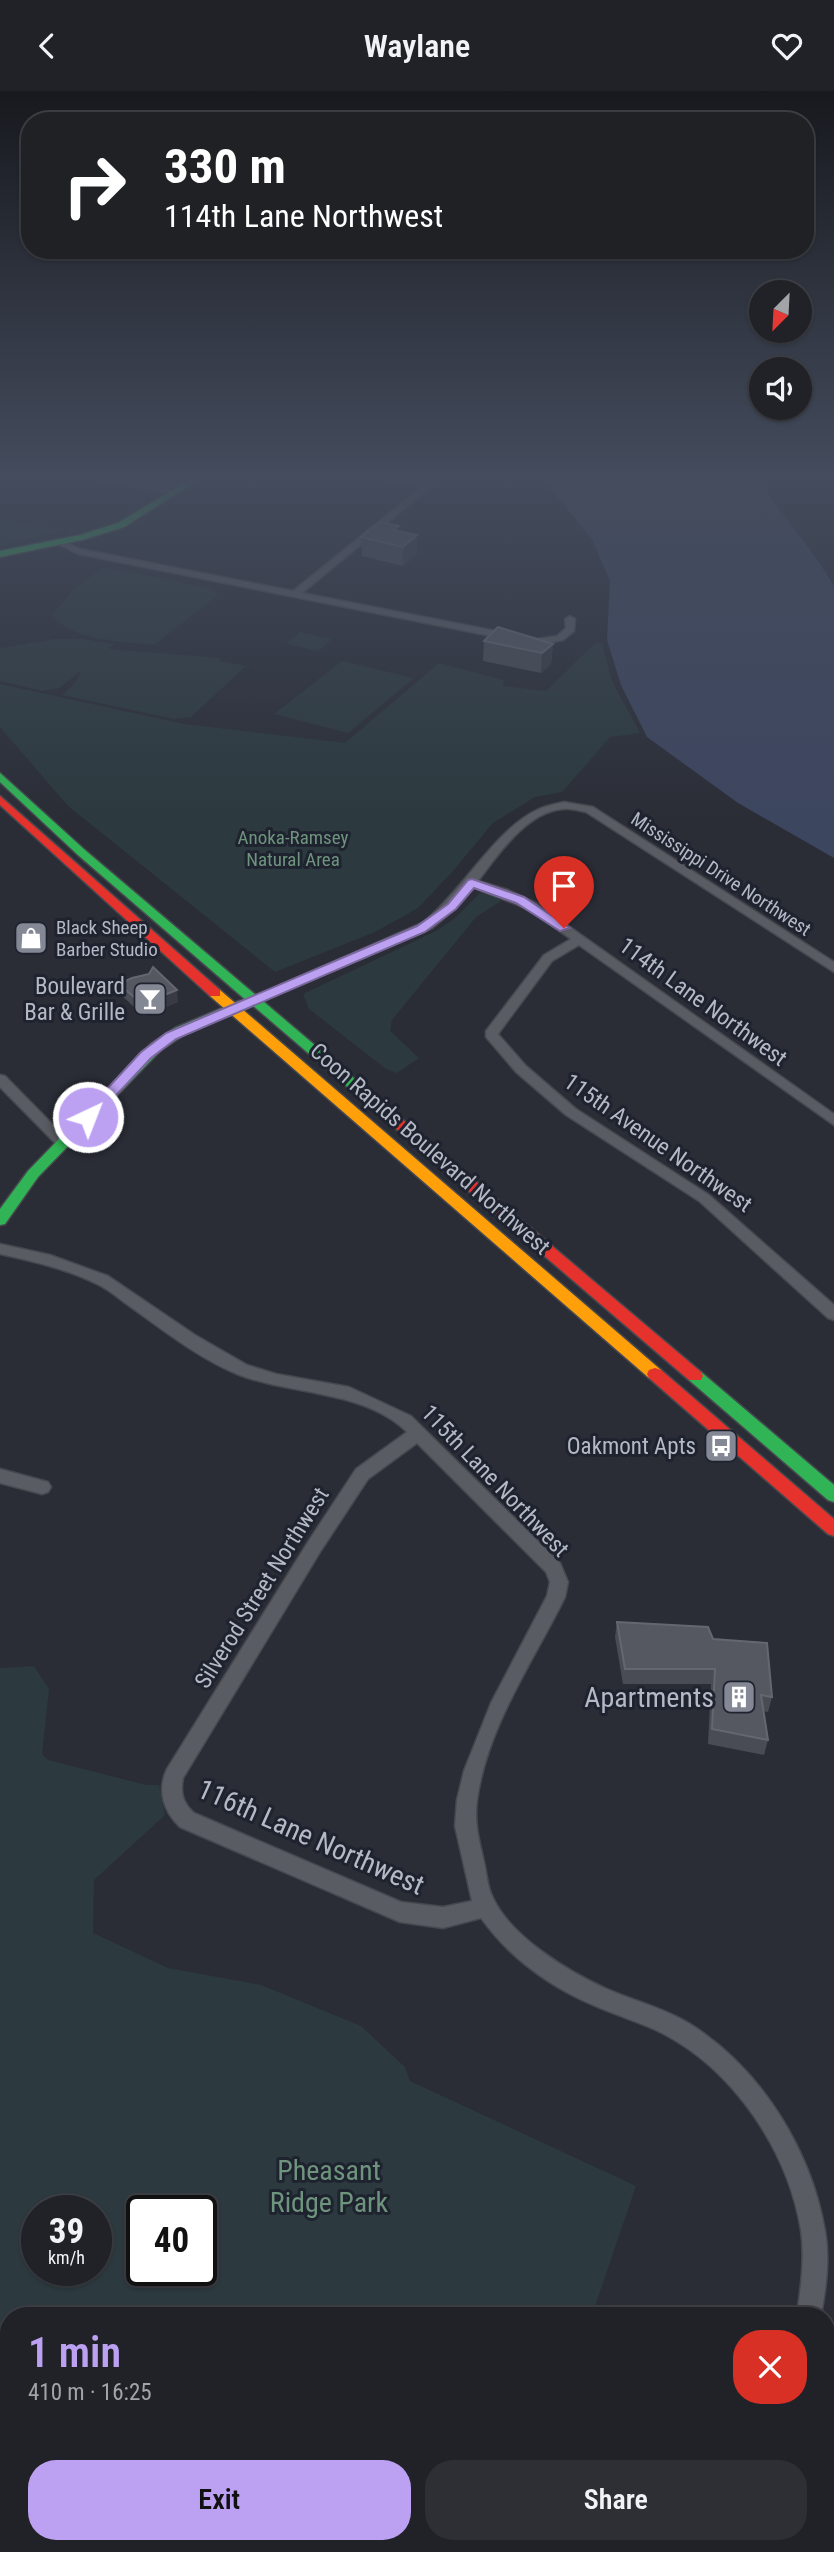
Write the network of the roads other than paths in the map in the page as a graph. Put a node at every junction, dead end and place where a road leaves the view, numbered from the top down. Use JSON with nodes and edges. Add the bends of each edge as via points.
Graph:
{"nodes":[{"id":1,"x":274,"y":590,"type":"edge"},
{"id":2,"x":300,"y":590,"type":"edge"},
{"id":3,"x":295,"y":594,"type":"junction"},
{"id":4,"x":570,"y":619,"type":"dead end"},
{"id":5,"x":0,"y":776,"type":"edge"},
{"id":6,"x":0,"y":800,"type":"edge"},
{"id":7,"x":472,"y":883,"type":"junction"},
{"id":8,"x":580,"y":939,"type":"junction"},
{"id":9,"x":834,"y":968,"type":"edge"},
{"id":10,"x":253,"y":1000,"type":"junction"},
{"id":11,"x":234,"y":1008,"type":"junction"},
{"id":12,"x":0,"y":1079,"type":"edge"},
{"id":13,"x":6,"y":1094,"type":"edge"},
{"id":14,"x":834,"y":1121,"type":"edge"},
{"id":15,"x":63,"y":1143,"type":"junction"},
{"id":16,"x":0,"y":1220,"type":"edge"},
{"id":17,"x":0,"y":1249,"type":"edge"},
{"id":18,"x":834,"y":1314,"type":"edge"},
{"id":19,"x":418,"y":1433,"type":"junction"},
{"id":20,"x":0,"y":1476,"type":"edge"},
{"id":21,"x":42,"y":1487,"type":"dead end"},
{"id":22,"x":834,"y":1496,"type":"edge"},
{"id":23,"x":834,"y":1529,"type":"edge"},
{"id":24,"x":170,"y":1787,"type":"joint"},
{"id":25,"x":485,"y":1906,"type":"junction"},
{"id":26,"x":809,"y":2307,"type":"edge"}],
"edges":[{"from":1,"to":3,"type":"street"},
{"from":2,"to":3,"type":"street"},
{"from":3,"to":4,"type":"street","via":[[539,642],[565,635],[571,629]]},
{"from":5,"to":10,"type":"main road","name":"Coon Rapids Boulevard Northwest"},
{"from":6,"to":11,"type":"main road","name":"Coon Rapids Boulevard Northwest"},
{"from":7,"to":8,"type":"street","name":"114th Lane Northwest","via":[[520,900]]},
{"from":7,"to":9,"type":"street","name":"Mississippi Drive Northwest","via":[[531,817],[560,805],[576,805],[589,809]]},
{"from":7,"to":10,"type":"street","via":[[452,906],[421,929]]},
{"from":8,"to":14,"type":"street","name":"114th Lane Northwest"},
{"from":8,"to":18,"type":"street","name":"115th Avenue Northwest","via":[[548,958],[491,1034],[571,1112],[704,1198]]},
{"from":10,"to":11,"type":"main road"},
{"from":10,"to":22,"type":"main road","name":"Coon Rapids Boulevard Northwest"},
{"from":11,"to":15,"type":"main road","via":[[180,1031],[156,1047]]},
{"from":11,"to":23,"type":"main road","name":"Coon Rapids Boulevard Northwest"},
{"from":12,"to":13,"type":"street"},
{"from":13,"to":15,"type":"street"},
{"from":15,"to":16,"type":"main road","via":[[23,1186]]},
{"from":17,"to":19,"type":"street","name":"115th Lane Northwest","via":[[103,1280],[241,1369],[349,1393],[405,1420]]},
{"from":19,"to":24,"type":"street","name":"Silverod Street Northwest","via":[[362,1474]]},
{"from":19,"to":25,"type":"street","name":"115th Lane Northwest","via":[[554,1568],[559,1582],[556,1597],[472,1772],[465,1826]]},
{"from":20,"to":21,"type":"street"},
{"from":24,"to":25,"type":"street","name":"116th Lane Northwest","via":[[177,1811],[187,1820],[400,1912],[431,1919],[461,1917]]},
{"from":25,"to":26,"type":"street","via":[[530,1957],[587,1991],[683,2033],[720,2061],[751,2097],[780,2137],[805,2200],[813,2243]]}]}
